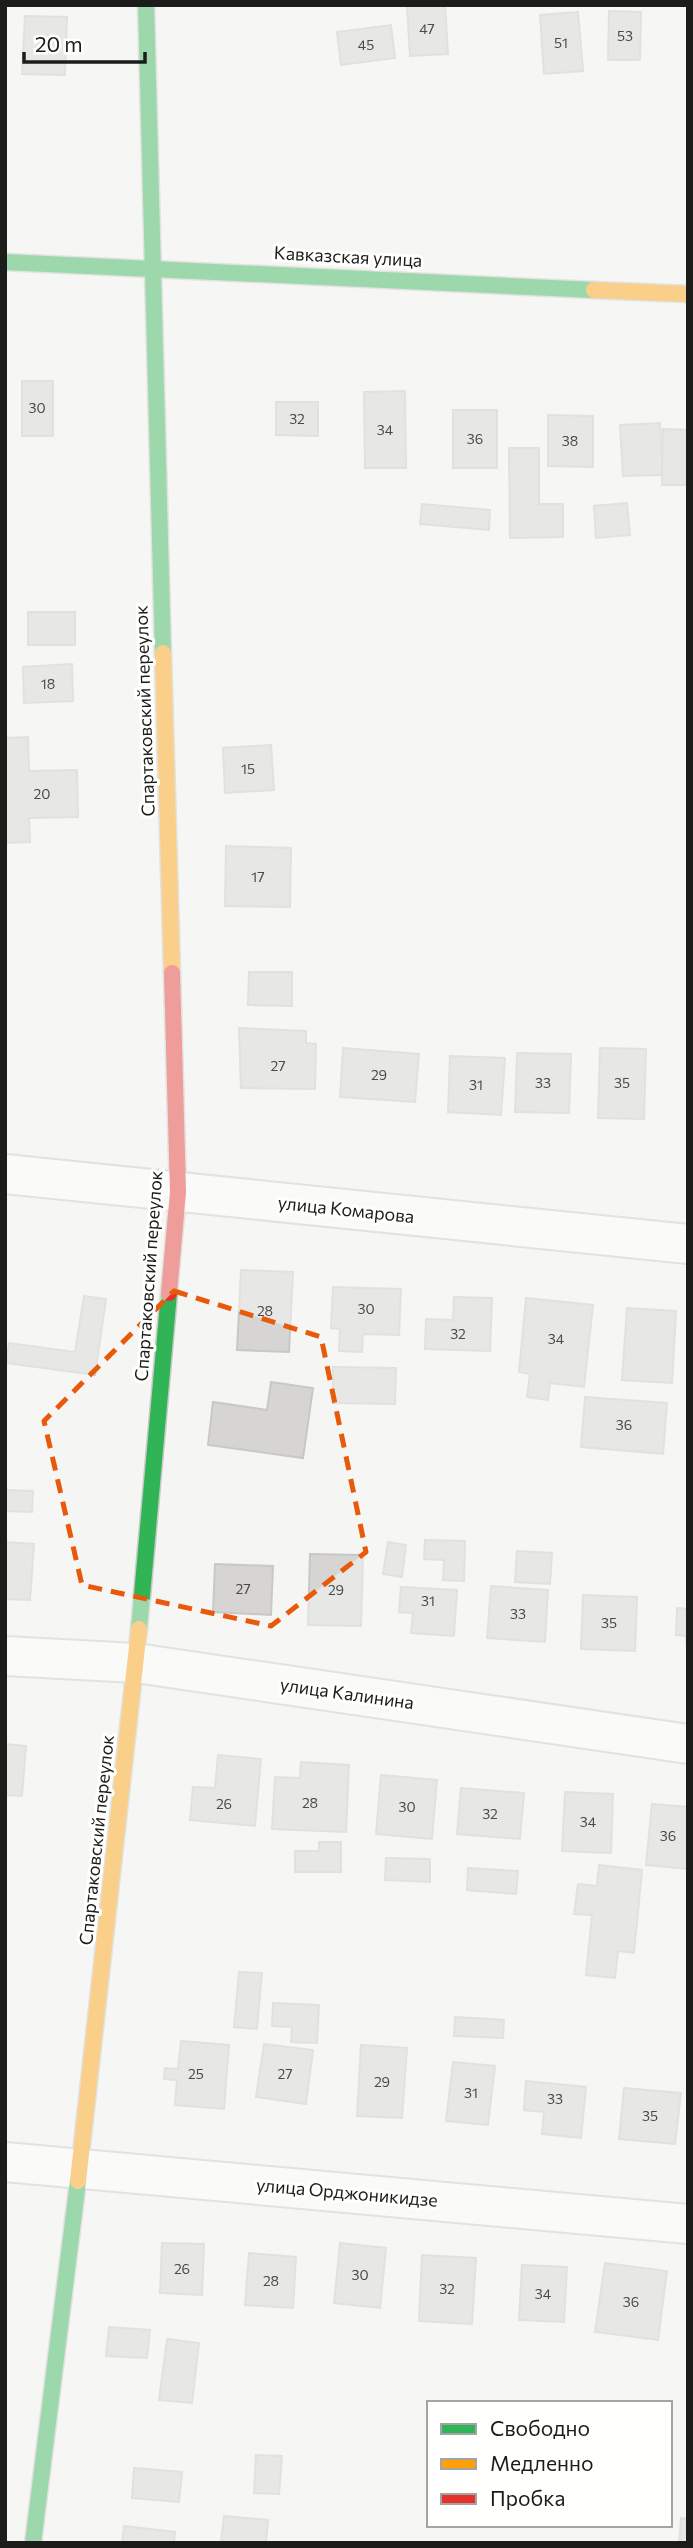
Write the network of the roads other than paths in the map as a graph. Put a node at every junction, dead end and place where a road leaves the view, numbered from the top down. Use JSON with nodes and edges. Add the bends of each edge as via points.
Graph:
{"nodes":[{"id":1,"x":146,"y":5,"type":"edge"},
{"id":2,"x":5,"y":262,"type":"edge"},
{"id":3,"x":152,"y":267,"type":"junction"},
{"id":4,"x":688,"y":294,"type":"edge"},
{"id":5,"x":5,"y":1174,"type":"edge"},
{"id":6,"x":178,"y":1192,"type":"junction"},
{"id":7,"x":688,"y":1244,"type":"edge"},
{"id":8,"x":5,"y":1656,"type":"edge"},
{"id":9,"x":136,"y":1663,"type":"junction"},
{"id":10,"x":688,"y":1744,"type":"edge"},
{"id":11,"x":5,"y":2162,"type":"edge"},
{"id":12,"x":80,"y":2168,"type":"junction"},
{"id":13,"x":688,"y":2224,"type":"edge"},
{"id":14,"x":33,"y":2543,"type":"edge"}],
"edges":[{"from":1,"to":3,"type":"street","name":"Спартаковский переулок"},
{"from":2,"to":3,"type":"street","name":"Кавказская улица"},
{"from":3,"to":4,"type":"street","name":"Кавказская улица"},
{"from":3,"to":6,"type":"street","name":"Спартаковский переулок"},
{"from":5,"to":6,"type":"street","name":"улица Комарова"},
{"from":6,"to":7,"type":"street","name":"улица Комарова"},
{"from":6,"to":9,"type":"street","name":"Спартаковский переулок"},
{"from":8,"to":9,"type":"street","name":"улица Калинина"},
{"from":9,"to":10,"type":"street","name":"улица Калинина"},
{"from":9,"to":12,"type":"street","name":"Спартаковский переулок"},
{"from":11,"to":12,"type":"street","name":"улица Орджоникидзе"},
{"from":12,"to":13,"type":"street","name":"улица Орджоникидзе"},
{"from":12,"to":14,"type":"street","name":"Спартаковский переулок"}]}
